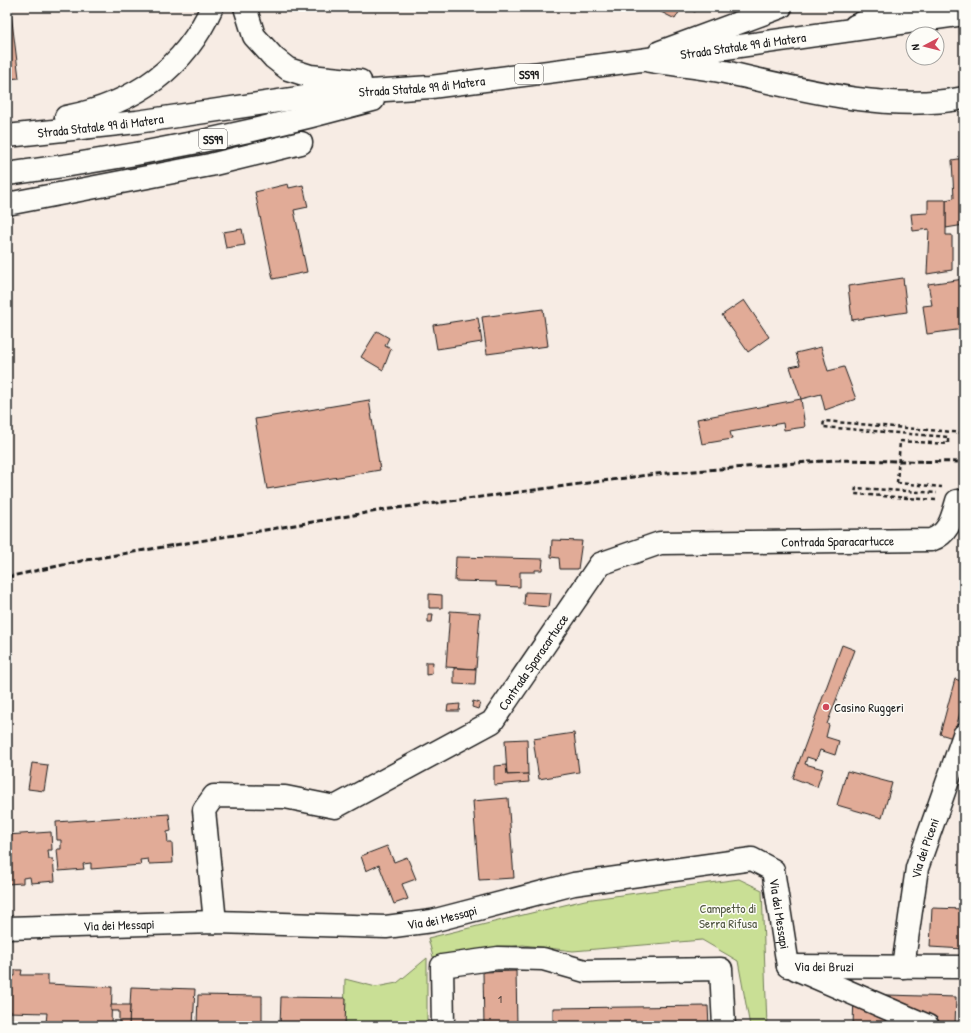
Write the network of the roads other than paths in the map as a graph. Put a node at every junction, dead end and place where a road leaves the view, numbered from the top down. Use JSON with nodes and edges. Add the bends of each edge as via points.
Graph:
{"nodes":[{"id":1,"x":212,"y":7,"type":"edge"},
{"id":2,"x":245,"y":7,"type":"edge"},
{"id":3,"x":781,"y":7,"type":"edge"},
{"id":4,"x":898,"y":7,"type":"edge"},
{"id":5,"x":964,"y":14,"type":"edge"},
{"id":6,"x":837,"y":33,"type":"junction"},
{"id":7,"x":640,"y":60,"type":"junction"},
{"id":8,"x":417,"y":88,"type":"junction"},
{"id":9,"x":964,"y":98,"type":"edge"},
{"id":10,"x":7,"y":128,"type":"edge"},
{"id":11,"x":7,"y":136,"type":"edge"},
{"id":12,"x":301,"y":144,"type":"dead end"},
{"id":13,"x":7,"y":174,"type":"edge"},
{"id":14,"x":7,"y":204,"type":"edge"},
{"id":15,"x":957,"y":501,"type":"road end"},
{"id":16,"x":964,"y":735,"type":"edge"},
{"id":17,"x":215,"y":922,"type":"junction"},
{"id":18,"x":7,"y":928,"type":"edge"},
{"id":19,"x":788,"y":966,"type":"junction"},
{"id":20,"x":904,"y":966,"type":"junction"},
{"id":21,"x":964,"y":967,"type":"edge"},
{"id":22,"x":443,"y":1026,"type":"edge"},
{"id":23,"x":724,"y":1026,"type":"edge"},
{"id":24,"x":928,"y":1026,"type":"edge"}],
"edges":[{"from":1,"to":10,"type":"main road","via":[[205,23],[185,52],[161,77],[128,97],[93,112]]},
{"from":2,"to":8,"type":"main road","via":[[254,36],[288,70],[310,76]]},
{"from":3,"to":7,"type":"main road"},
{"from":4,"to":6,"type":"main road"},
{"from":5,"to":6,"type":"main road"},
{"from":6,"to":7,"type":"main road","name":"Strada Statale 99 di Matera","number":"SS99"},
{"from":7,"to":8,"type":"main road","name":"Strada Statale 99 di Matera","number":"SS99"},
{"from":7,"to":9,"type":"main road","via":[[722,72],[810,92],[886,101],[946,102]]},
{"from":8,"to":11,"type":"main road","name":"Strada Statale 99 di Matera","number":"SS99","via":[[325,94],[137,122]]},
{"from":8,"to":13,"type":"main road","number":"SS99","via":[[306,119],[185,144],[43,170]]},
{"from":12,"to":14,"type":"main road","via":[[210,165]]},
{"from":15,"to":17,"type":"main road","name":"Contrada Sparacartucce","via":[[948,528],[943,534],[931,540],[660,543],[600,564],[492,722],[335,807],[285,797],[214,796],[204,810]]},
{"from":16,"to":20,"type":"main road","name":"Via dei Piceni","via":[[917,868]]},
{"from":17,"to":18,"type":"main road","name":"Via dei Messapi"},
{"from":17,"to":19,"type":"main road","name":"Via dei Messapi","via":[[386,927],[432,921],[574,884],[752,859],[773,870]]},
{"from":19,"to":20,"type":"main road","name":"Via dei Bruzi"},
{"from":19,"to":24,"type":"main road","name":"Via dei Bruzi"},
{"from":20,"to":21,"type":"main road","name":"Via dei Bruzi"},
{"from":22,"to":23,"type":"main road","via":[[442,966],[498,958],[543,959],[585,971],[721,969]]}]}
